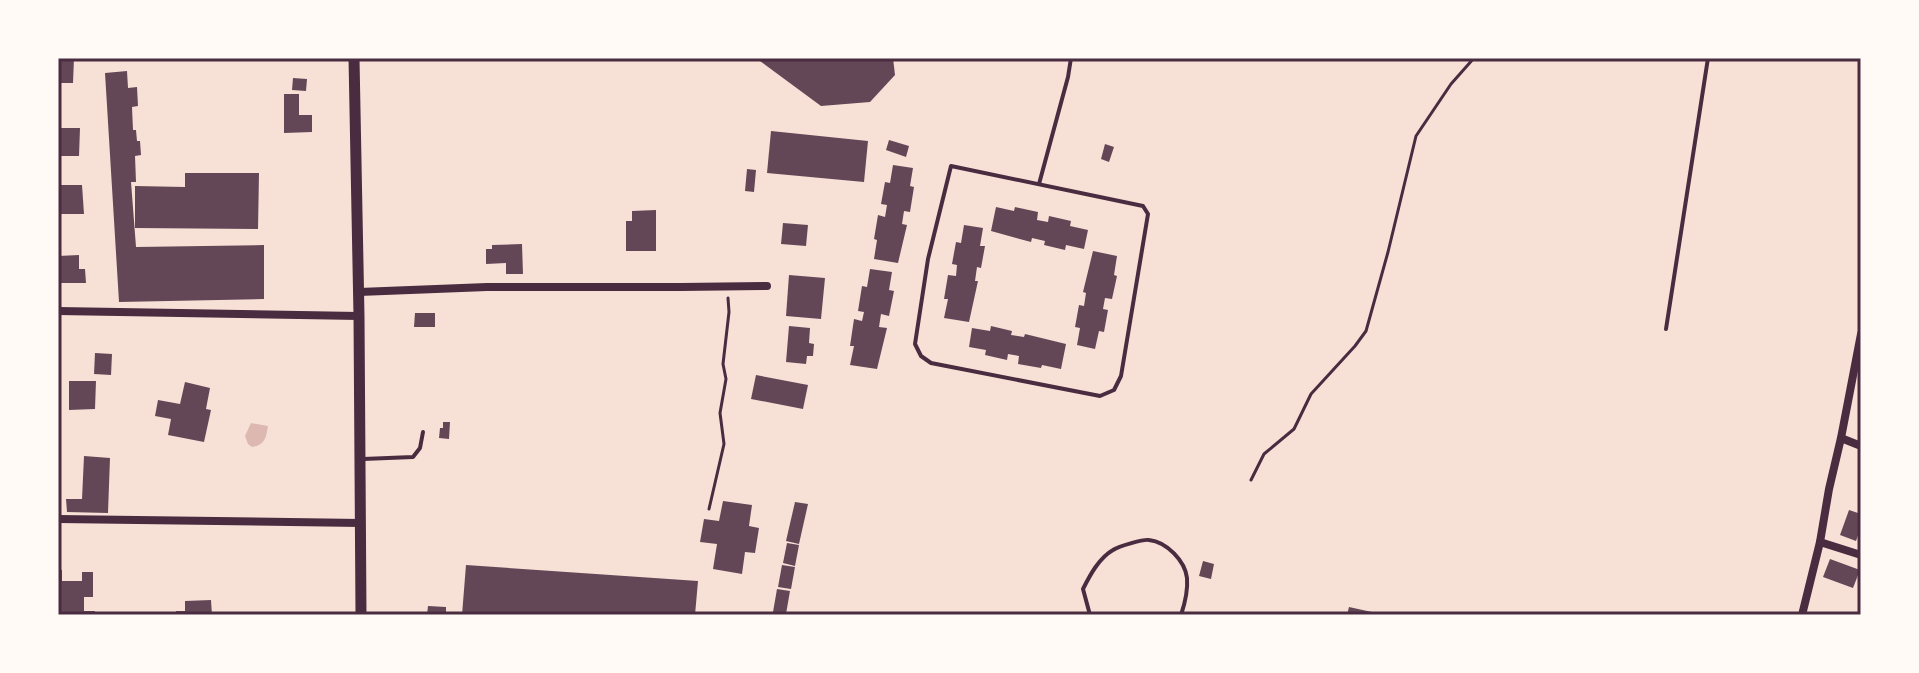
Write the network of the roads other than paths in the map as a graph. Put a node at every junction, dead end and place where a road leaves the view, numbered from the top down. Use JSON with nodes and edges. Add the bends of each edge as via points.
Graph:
{"nodes":[{"id":1,"x":354,"y":58,"type":"edge"},
{"id":2,"x":1071,"y":58,"type":"edge"},
{"id":3,"x":1708,"y":58,"type":"edge"},
{"id":4,"x":1039,"y":184,"type":"junction"},
{"id":5,"x":767,"y":286,"type":"dead end"},
{"id":6,"x":359,"y":292,"type":"junction"},
{"id":7,"x":58,"y":311,"type":"edge"},
{"id":8,"x":359,"y":316,"type":"junction"},
{"id":9,"x":1666,"y":329,"type":"dead end"},
{"id":10,"x":1861,"y":334,"type":"edge"},
{"id":11,"x":423,"y":432,"type":"dead end"},
{"id":12,"x":1841,"y":438,"type":"junction"},
{"id":13,"x":1861,"y":446,"type":"edge"},
{"id":14,"x":360,"y":459,"type":"junction"},
{"id":15,"x":58,"y":519,"type":"edge"},
{"id":16,"x":361,"y":523,"type":"junction"},
{"id":17,"x":1820,"y":542,"type":"junction"},
{"id":18,"x":1861,"y":555,"type":"edge"},
{"id":19,"x":361,"y":615,"type":"edge"},
{"id":20,"x":1090,"y":615,"type":"edge"},
{"id":21,"x":1181,"y":615,"type":"edge"},
{"id":22,"x":1802,"y":615,"type":"edge"}],
"edges":[{"from":1,"to":6,"type":"main road"},
{"from":2,"to":4,"type":"lane"},
{"from":3,"to":9,"type":"lane"},
{"from":4,"to":4,"type":"lane","via":[[1143,206],[1148,214],[1121,376],[1114,390],[1100,396],[931,363],[915,344],[928,259],[951,166]]},
{"from":5,"to":6,"type":"street"},
{"from":6,"to":8,"type":"main road"},
{"from":7,"to":8,"type":"street"},
{"from":8,"to":14,"type":"main road"},
{"from":10,"to":12,"type":"street"},
{"from":11,"to":14,"type":"lane","via":[[413,457]]},
{"from":12,"to":13,"type":"street"},
{"from":12,"to":17,"type":"street"},
{"from":14,"to":16,"type":"main road"},
{"from":15,"to":16,"type":"street"},
{"from":16,"to":19,"type":"main road"},
{"from":17,"to":18,"type":"street"},
{"from":17,"to":22,"type":"street"},
{"from":20,"to":21,"type":"lane","via":[[1083,589],[1094,568],[1114,549],[1148,539],[1178,557],[1187,575]]}]}
